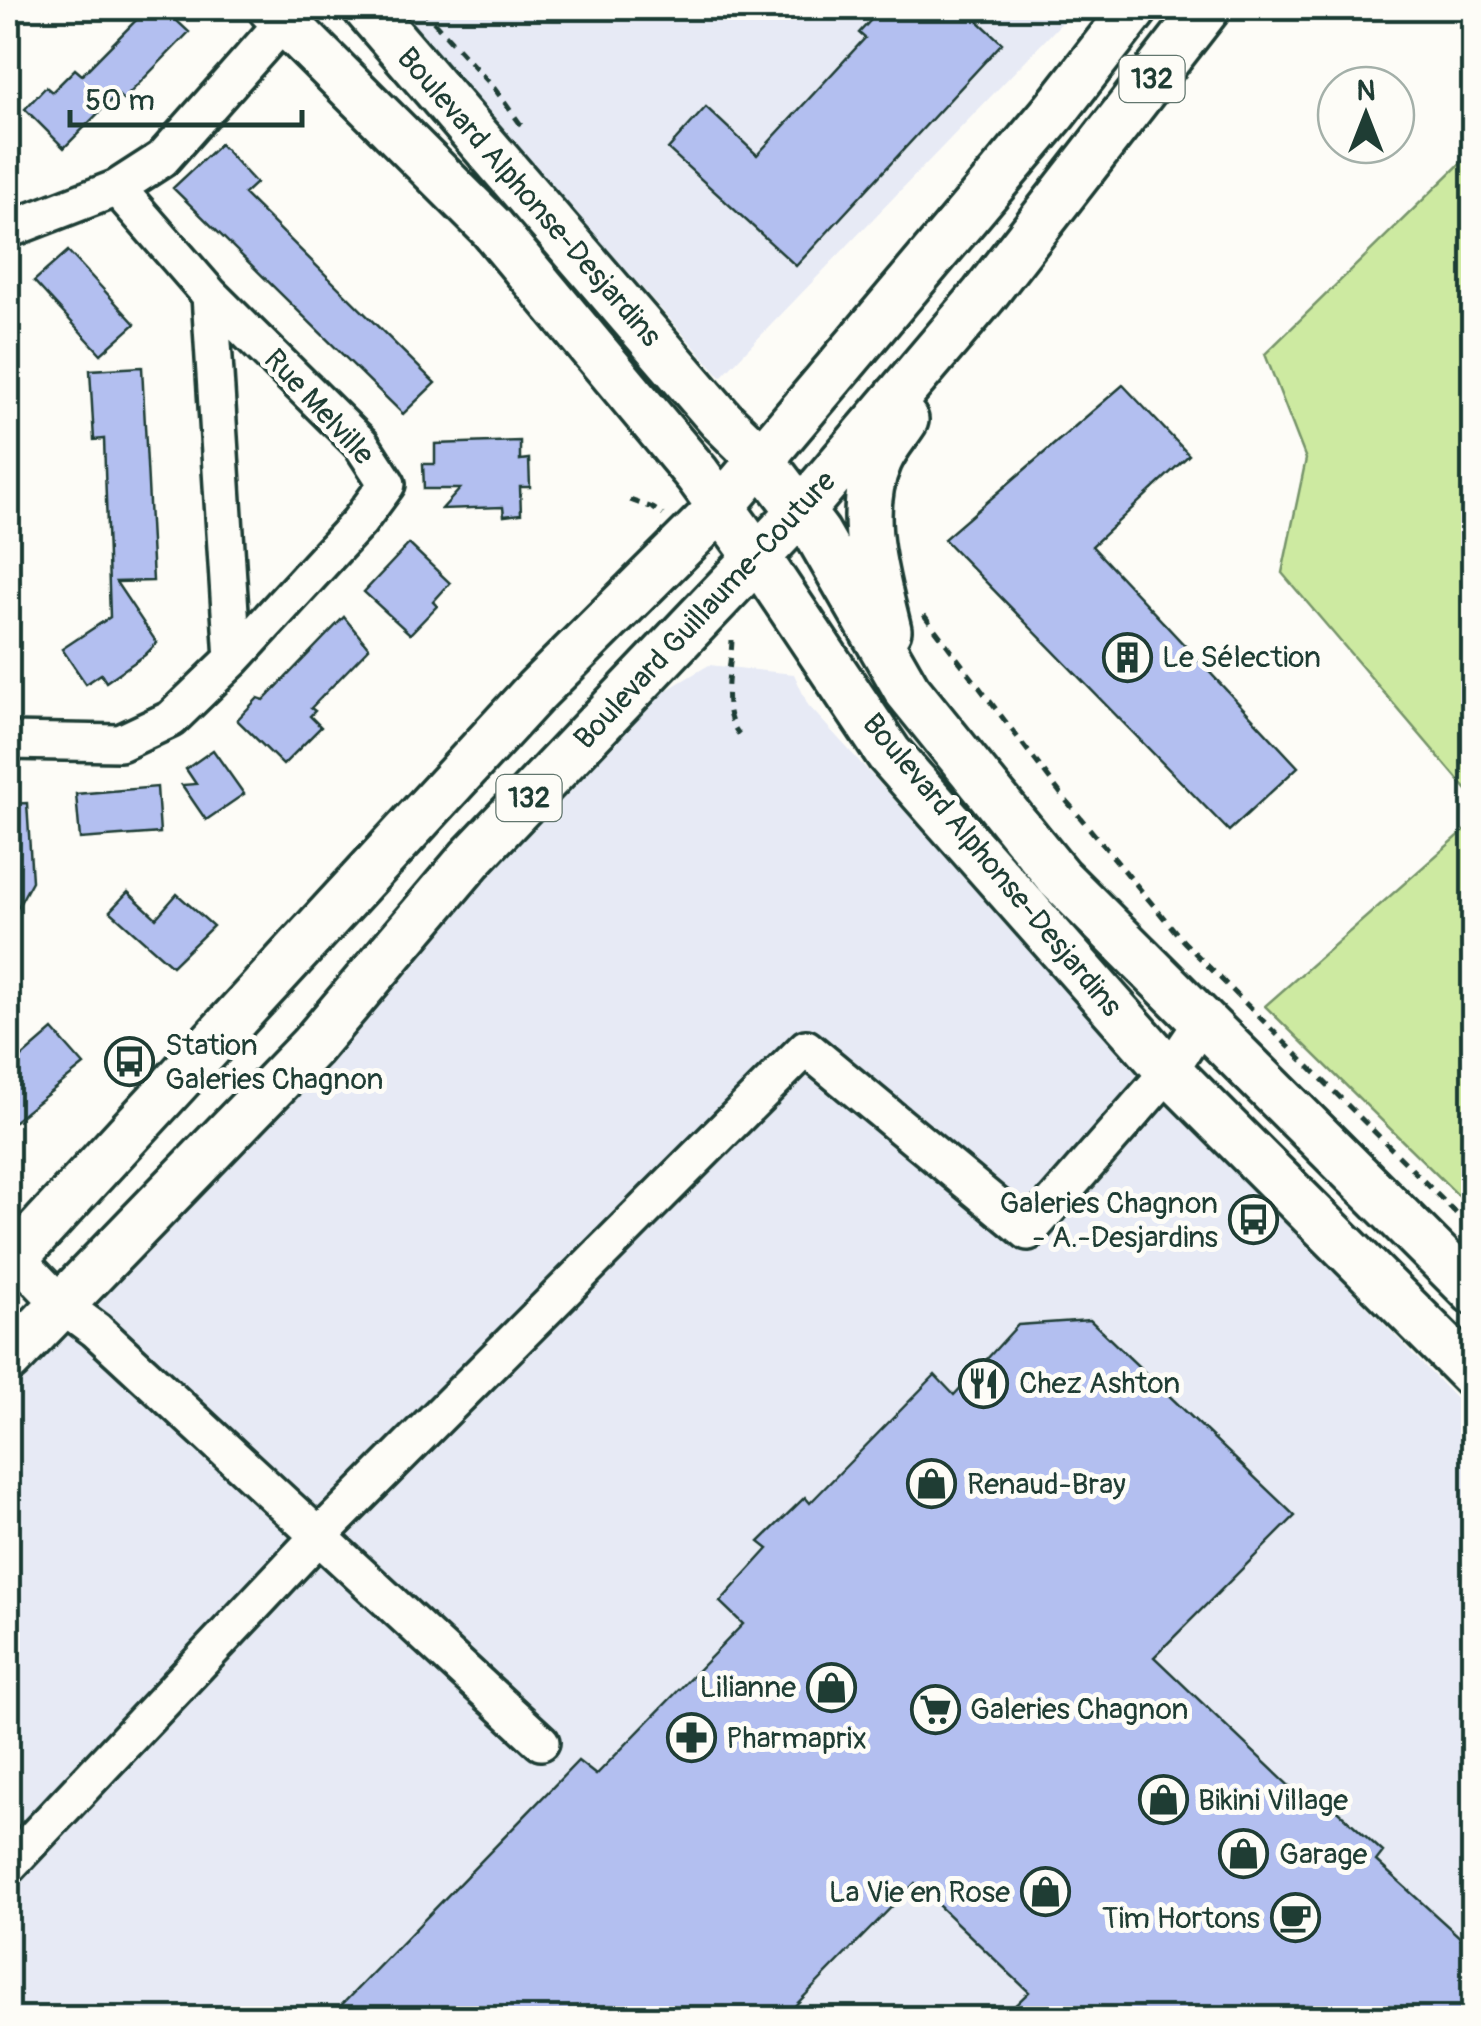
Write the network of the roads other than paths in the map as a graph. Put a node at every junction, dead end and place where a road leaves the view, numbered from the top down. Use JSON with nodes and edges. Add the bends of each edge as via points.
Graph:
{"nodes":[{"id":1,"x":366,"y":8,"type":"edge"},
{"id":2,"x":1135,"y":8,"type":"edge"},
{"id":3,"x":1207,"y":8,"type":"edge"},
{"id":4,"x":284,"y":12,"type":"edge"},
{"id":5,"x":117,"y":188,"type":"junction"},
{"id":6,"x":8,"y":230,"type":"edge"},
{"id":7,"x":210,"y":295,"type":"junction"},
{"id":8,"x":984,"y":295,"type":"junction"},
{"id":9,"x":760,"y":458,"type":"junction"},
{"id":10,"x":722,"y":506,"type":"junction"},
{"id":11,"x":801,"y":511,"type":"junction"},
{"id":12,"x":758,"y":558,"type":"junction"},
{"id":13,"x":233,"y":659,"type":"junction"},
{"id":14,"x":907,"y":690,"type":"junction"},
{"id":15,"x":8,"y":741,"type":"edge"},
{"id":16,"x":1203,"y":1021,"type":"junction"},
{"id":17,"x":1169,"y":1071,"type":"junction"},
{"id":18,"x":10,"y":1258,"type":"edge"},
{"id":19,"x":1474,"y":1292,"type":"edge"},
{"id":20,"x":62,"y":1304,"type":"junction"},
{"id":21,"x":8,"y":1360,"type":"edge"},
{"id":22,"x":1474,"y":1376,"type":"edge"},
{"id":23,"x":318,"y":1538,"type":"junction"},
{"id":24,"x":541,"y":1742,"type":"dead end"},
{"id":25,"x":8,"y":1866,"type":"edge"}],
"edges":[{"from":1,"to":9,"type":"main road","name":"Boulevard Alphonse-Desjardins"},
{"from":2,"to":9,"type":"main road","name":"Boulevard Guillaume-Couture","number":"132"},
{"from":3,"to":8,"type":"main road","name":"Boulevard Guillaume-Couture","number":"132"},
{"from":4,"to":5,"type":"street","via":[[162,159]]},
{"from":4,"to":10,"type":"main road","name":"Boulevard Alphonse-Desjardins","via":[[492,228]]},
{"from":5,"to":6,"type":"street"},
{"from":5,"to":7,"type":"street","name":"Rue Melville"},
{"from":7,"to":13,"type":"street","name":"Rue Melville"},
{"from":7,"to":13,"type":"street","name":"Rue Melville","via":[[360,444],[388,484]]},
{"from":8,"to":11,"type":"main road","name":"Boulevard Guillaume-Couture","number":"132"},
{"from":8,"to":14,"type":"main road","via":[[878,461],[870,491],[875,572]]},
{"from":9,"to":10,"type":"main road","name":"Boulevard Guillaume-Couture","number":"132"},
{"from":9,"to":11,"type":"main road","name":"Boulevard Alphonse-Desjardins"},
{"from":10,"to":12,"type":"main road","name":"Boulevard Alphonse-Desjardins"},
{"from":10,"to":18,"type":"main road","name":"Boulevard Guillaume-Couture","number":"132","via":[[536,690]]},
{"from":11,"to":12,"type":"main road","name":"Boulevard Guillaume-Couture","number":"132"},
{"from":11,"to":14,"type":"main road","name":"Boulevard Alphonse-Desjardins"},
{"from":12,"to":17,"type":"main road","name":"Boulevard Alphonse-Desjardins","via":[[889,754]]},
{"from":12,"to":20,"type":"main road","name":"Boulevard Guillaume-Couture","number":"132","via":[[470,859],[298,1062]]},
{"from":13,"to":15,"type":"street","name":"Rue Melville","via":[[171,720],[120,743]]},
{"from":14,"to":16,"type":"main road","name":"Boulevard Alphonse-Desjardins","via":[[1059,878]]},
{"from":16,"to":17,"type":"street"},
{"from":16,"to":19,"type":"main road","name":"Boulevard Alphonse-Desjardins"},
{"from":17,"to":22,"type":"main road","name":"Boulevard Alphonse-Desjardins"},
{"from":17,"to":23,"type":"street","via":[[1028,1232],[806,1048]]},
{"from":18,"to":20,"type":"street"},
{"from":20,"to":21,"type":"main road","name":"Boulevard Guillaume-Couture","number":"132"},
{"from":20,"to":23,"type":"street"},
{"from":23,"to":24,"type":"street"},
{"from":23,"to":25,"type":"street"}]}
